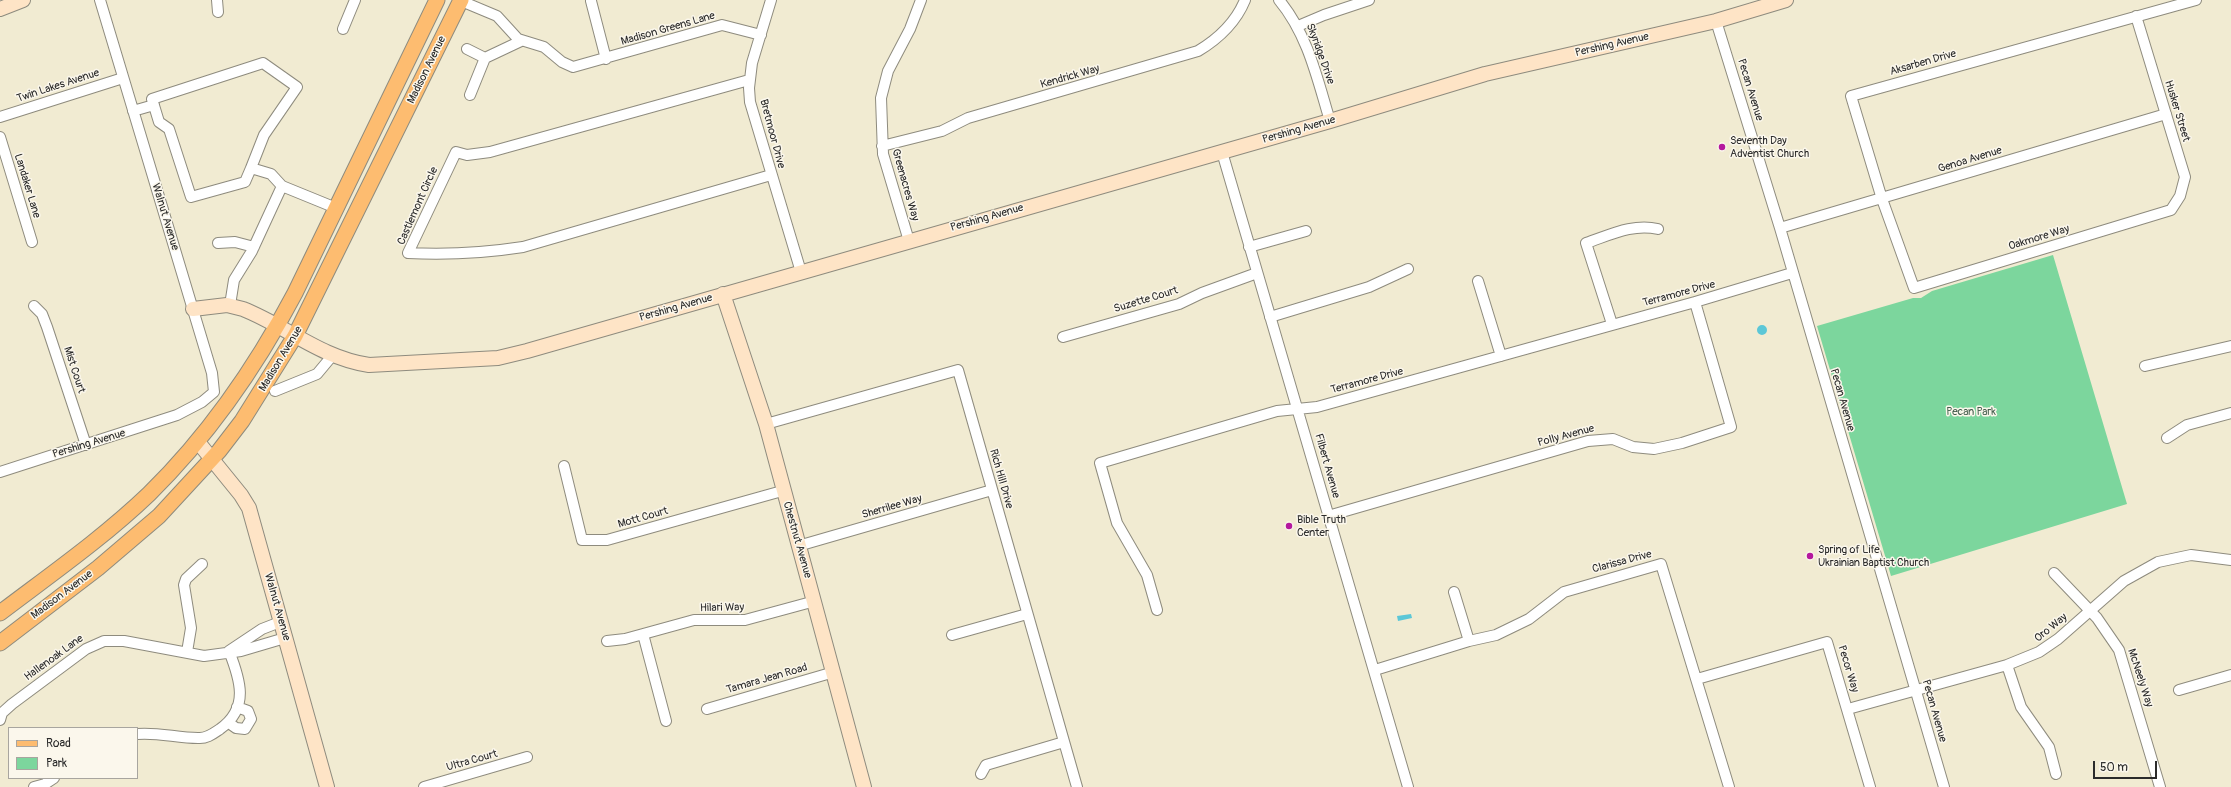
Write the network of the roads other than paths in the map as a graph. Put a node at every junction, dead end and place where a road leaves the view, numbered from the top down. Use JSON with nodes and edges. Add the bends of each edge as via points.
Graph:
{"nodes":[{"id":1,"x":23,"y":0,"type":"edge"},
{"id":2,"x":100,"y":0,"type":"edge"},
{"id":3,"x":217,"y":0,"type":"edge"},
{"id":4,"x":355,"y":0,"type":"edge"},
{"id":5,"x":437,"y":0,"type":"edge"},
{"id":6,"x":460,"y":0,"type":"edge"},
{"id":7,"x":771,"y":0,"type":"edge"},
{"id":8,"x":921,"y":0,"type":"edge"},
{"id":9,"x":1245,"y":0,"type":"edge"},
{"id":10,"x":1279,"y":0,"type":"edge"},
{"id":11,"x":1368,"y":0,"type":"edge"},
{"id":12,"x":1786,"y":0,"type":"edge"},
{"id":13,"x":2196,"y":0,"type":"edge"},
{"id":14,"x":591,"y":1,"type":"edge"},
{"id":15,"x":1765,"y":3,"type":"edge"},
{"id":16,"x":0,"y":9,"type":"edge"},
{"id":17,"x":218,"y":12,"type":"dead end"},
{"id":18,"x":2136,"y":16,"type":"junction"},
{"id":19,"x":1716,"y":21,"type":"junction"},
{"id":20,"x":1298,"y":26,"type":"junction"},
{"id":21,"x":343,"y":29,"type":"dead end"},
{"id":22,"x":761,"y":35,"type":"junction"},
{"id":23,"x":521,"y":41,"type":"junction"},
{"id":24,"x":467,"y":49,"type":"dead end"},
{"id":25,"x":485,"y":58,"type":"junction"},
{"id":26,"x":606,"y":60,"type":"junction"},
{"id":27,"x":123,"y":78,"type":"junction"},
{"id":28,"x":749,"y":80,"type":"junction"},
{"id":29,"x":470,"y":95,"type":"dead end"},
{"id":30,"x":154,"y":105,"type":"junction"},
{"id":31,"x":133,"y":111,"type":"junction"},
{"id":32,"x":2166,"y":114,"type":"junction"},
{"id":33,"x":0,"y":117,"type":"edge"},
{"id":34,"x":1330,"y":121,"type":"junction"},
{"id":35,"x":0,"y":137,"type":"edge"},
{"id":36,"x":882,"y":146,"type":"junction"},
{"id":37,"x":1222,"y":152,"type":"junction"},
{"id":38,"x":251,"y":168,"type":"junction"},
{"id":39,"x":771,"y":175,"type":"junction"},
{"id":40,"x":282,"y":186,"type":"junction"},
{"id":41,"x":1882,"y":199,"type":"junction"},
{"id":42,"x":336,"y":208,"type":"junction"},
{"id":43,"x":2171,"y":210,"type":"joint"},
{"id":44,"x":1658,"y":228,"type":"dead end"},
{"id":45,"x":1780,"y":228,"type":"junction"},
{"id":46,"x":1306,"y":231,"type":"dead end"},
{"id":47,"x":909,"y":241,"type":"junction"},
{"id":48,"x":32,"y":242,"type":"dead end"},
{"id":49,"x":218,"y":243,"type":"dead end"},
{"id":50,"x":254,"y":247,"type":"junction"},
{"id":51,"x":1249,"y":247,"type":"junction"},
{"id":52,"x":1408,"y":269,"type":"dead end"},
{"id":53,"x":801,"y":272,"type":"junction"},
{"id":54,"x":1257,"y":273,"type":"junction"},
{"id":55,"x":1792,"y":273,"type":"junction"},
{"id":56,"x":1478,"y":281,"type":"dead end"},
{"id":57,"x":1914,"y":288,"type":"joint"},
{"id":58,"x":723,"y":294,"type":"junction"},
{"id":59,"x":1696,"y":302,"type":"junction"},
{"id":60,"x":230,"y":305,"type":"junction"},
{"id":61,"x":34,"y":306,"type":"dead end"},
{"id":62,"x":193,"y":309,"type":"junction"},
{"id":63,"x":1270,"y":317,"type":"junction"},
{"id":64,"x":1612,"y":324,"type":"junction"},
{"id":65,"x":278,"y":326,"type":"junction"},
{"id":66,"x":295,"y":336,"type":"junction"},
{"id":67,"x":1063,"y":337,"type":"dead end"},
{"id":68,"x":2231,"y":346,"type":"edge"},
{"id":69,"x":332,"y":356,"type":"junction"},
{"id":70,"x":1501,"y":356,"type":"junction"},
{"id":71,"x":2145,"y":366,"type":"dead end"},
{"id":72,"x":275,"y":391,"type":"dead end"},
{"id":73,"x":1298,"y":408,"type":"junction"},
{"id":74,"x":2231,"y":413,"type":"edge"},
{"id":75,"x":177,"y":415,"type":"joint"},
{"id":76,"x":766,"y":424,"type":"junction"},
{"id":77,"x":2167,"y":438,"type":"dead end"},
{"id":78,"x":198,"y":442,"type":"junction"},
{"id":79,"x":86,"y":445,"type":"junction"},
{"id":80,"x":212,"y":458,"type":"junction"},
{"id":81,"x":564,"y":466,"type":"dead end"},
{"id":82,"x":0,"y":472,"type":"edge"},
{"id":83,"x":992,"y":490,"type":"junction"},
{"id":84,"x":782,"y":491,"type":"junction"},
{"id":85,"x":1328,"y":516,"type":"junction"},
{"id":86,"x":798,"y":546,"type":"junction"},
{"id":87,"x":2231,"y":560,"type":"edge"},
{"id":88,"x":202,"y":564,"type":"dead end"},
{"id":89,"x":2054,"y":573,"type":"dead end"},
{"id":90,"x":1454,"y":592,"type":"dead end"},
{"id":91,"x":815,"y":601,"type":"junction"},
{"id":92,"x":1157,"y":610,"type":"dead end"},
{"id":93,"x":2089,"y":611,"type":"junction"},
{"id":94,"x":0,"y":613,"type":"edge"},
{"id":95,"x":1027,"y":614,"type":"junction"},
{"id":96,"x":280,"y":622,"type":"junction"},
{"id":97,"x":642,"y":634,"type":"junction"},
{"id":98,"x":952,"y":635,"type":"dead end"},
{"id":99,"x":285,"y":638,"type":"junction"},
{"id":100,"x":607,"y":641,"type":"dead end"},
{"id":101,"x":1469,"y":641,"type":"junction"},
{"id":102,"x":0,"y":643,"type":"edge"},
{"id":103,"x":229,"y":651,"type":"junction"},
{"id":104,"x":187,"y":652,"type":"junction"},
{"id":105,"x":2007,"y":665,"type":"junction"},
{"id":106,"x":1375,"y":670,"type":"junction"},
{"id":107,"x":834,"y":672,"type":"junction"},
{"id":108,"x":2231,"y":675,"type":"edge"},
{"id":109,"x":1697,"y":680,"type":"junction"},
{"id":110,"x":2179,"y":690,"type":"dead end"},
{"id":111,"x":1916,"y":692,"type":"junction"},
{"id":112,"x":237,"y":707,"type":"junction"},
{"id":113,"x":707,"y":709,"type":"dead end"},
{"id":114,"x":1848,"y":709,"type":"junction"},
{"id":115,"x":0,"y":720,"type":"edge"},
{"id":116,"x":666,"y":721,"type":"dead end"},
{"id":117,"x":229,"y":723,"type":"junction"},
{"id":118,"x":138,"y":734,"type":"edge"},
{"id":119,"x":1064,"y":742,"type":"junction"},
{"id":120,"x":527,"y":757,"type":"dead end"},
{"id":121,"x":981,"y":774,"type":"dead end"},
{"id":122,"x":2056,"y":774,"type":"dead end"},
{"id":123,"x":52,"y":779,"type":"edge"},
{"id":124,"x":861,"y":786,"type":"edge"},
{"id":125,"x":34,"y":787,"type":"edge"},
{"id":126,"x":327,"y":787,"type":"edge"},
{"id":127,"x":424,"y":787,"type":"edge"},
{"id":128,"x":1077,"y":787,"type":"edge"},
{"id":129,"x":1408,"y":787,"type":"edge"},
{"id":130,"x":1729,"y":787,"type":"edge"},
{"id":131,"x":1870,"y":787,"type":"edge"},
{"id":132,"x":1944,"y":787,"type":"edge"},
{"id":133,"x":2160,"y":787,"type":"edge"}],
"edges":[{"from":1,"to":16,"type":"street"},
{"from":2,"to":27,"type":"street","name":"Walnut Avenue"},
{"from":3,"to":17,"type":"street"},
{"from":4,"to":21,"type":"street"},
{"from":5,"to":42,"type":"main road","name":"Madison Avenue"},
{"from":6,"to":23,"type":"street","via":[[497,16]]},
{"from":6,"to":66,"type":"main road","name":"Madison Avenue"},
{"from":7,"to":22,"type":"street","name":"Bretmoor Drive"},
{"from":8,"to":36,"type":"street","name":"Greenacres Way","via":[[882,91]]},
{"from":9,"to":36,"type":"street","name":"Kendrick Way","via":[[1229,26],[1198,51],[968,118],[942,131]]},
{"from":10,"to":20,"type":"street","name":"Skyridge Drive"},
{"from":11,"to":20,"type":"street"},
{"from":12,"to":15,"type":"street","name":"Pershing Avenue"},
{"from":13,"to":18,"type":"street","name":"Aksarben Drive"},
{"from":14,"to":26,"type":"street"},
{"from":15,"to":19,"type":"street","name":"Pershing Avenue"},
{"from":18,"to":32,"type":"street","name":"Husker Street"},
{"from":18,"to":41,"type":"street","name":"Aksarben Drive","via":[[1851,96]]},
{"from":19,"to":34,"type":"street","name":"Pershing Avenue","via":[[1485,74]]},
{"from":19,"to":45,"type":"street","name":"Pecan Avenue"},
{"from":20,"to":34,"type":"street","name":"Skyridge Drive","via":[[1310,55]]},
{"from":22,"to":26,"type":"street","name":"Madison Greens Lane","via":[[722,25]]},
{"from":22,"to":28,"type":"street","name":"Bretmoor Drive"},
{"from":23,"to":25,"type":"street"},
{"from":23,"to":26,"type":"street","name":"Madison Greens Lane","via":[[544,47],[562,62],[573,67]]},
{"from":24,"to":25,"type":"street"},
{"from":25,"to":29,"type":"street"},
{"from":27,"to":31,"type":"street","name":"Walnut Avenue"},
{"from":27,"to":33,"type":"street","name":"Twin Lakes Avenue"},
{"from":28,"to":39,"type":"street","name":"Bretmoor Drive","via":[[751,109]]},
{"from":28,"to":39,"type":"street","name":"Castlemont Circle","via":[[490,152],[467,155],[456,152],[408,253],[472,254],[523,247]]},
{"from":30,"to":31,"type":"street"},
{"from":30,"to":38,"type":"street","via":[[159,122],[169,130],[191,197],[245,182]]},
{"from":30,"to":38,"type":"street","via":[[152,99],[263,63],[297,87],[264,135]]},
{"from":31,"to":62,"type":"street","name":"Walnut Avenue"},
{"from":32,"to":41,"type":"street","name":"Genoa Avenue"},
{"from":32,"to":43,"type":"street","name":"Husker Street","via":[[2185,177],[2180,196]]},
{"from":34,"to":37,"type":"street","name":"Pershing Avenue"},
{"from":35,"to":48,"type":"street","name":"Landaker Lane"},
{"from":36,"to":47,"type":"street","name":"Greenacres Way"},
{"from":37,"to":47,"type":"street","name":"Pershing Avenue"},
{"from":37,"to":51,"type":"street","name":"Filbert Avenue"},
{"from":38,"to":40,"type":"street","via":[[271,174]]},
{"from":39,"to":53,"type":"street","name":"Bretmoor Drive"},
{"from":40,"to":42,"type":"street"},
{"from":40,"to":50,"type":"street"},
{"from":41,"to":45,"type":"street","name":"Genoa Avenue"},
{"from":41,"to":57,"type":"street","name":"Aksarben Drive"},
{"from":42,"to":65,"type":"main road","name":"Madison Avenue"},
{"from":43,"to":57,"type":"street","name":"Oakmore Way"},
{"from":44,"to":64,"type":"street","via":[[1644,226],[1628,229],[1586,243]]},
{"from":45,"to":55,"type":"street","name":"Pecan Avenue"},
{"from":46,"to":51,"type":"street"},
{"from":47,"to":53,"type":"street","name":"Pershing Avenue"},
{"from":49,"to":50,"type":"street","via":[[235,242]]},
{"from":50,"to":60,"type":"street","via":[[234,280]]},
{"from":51,"to":54,"type":"street","name":"Filbert Avenue"},
{"from":52,"to":63,"type":"street","via":[[1369,287]]},
{"from":53,"to":58,"type":"street","name":"Pershing Avenue"},
{"from":54,"to":63,"type":"street","name":"Filbert Avenue"},
{"from":54,"to":67,"type":"street","name":"Suzette Court","via":[[1179,304]]},
{"from":55,"to":59,"type":"street","name":"Terramore Drive"},
{"from":55,"to":111,"type":"street","name":"Pecan Avenue"},
{"from":56,"to":70,"type":"street"},
{"from":58,"to":69,"type":"street","name":"Pershing Avenue","via":[[498,358],[369,365]]},
{"from":58,"to":76,"type":"street","name":"Chestnut Avenue"},
{"from":59,"to":64,"type":"street","name":"Terramore Drive"},
{"from":59,"to":85,"type":"street","name":"Polly Avenue","via":[[1731,427],[1654,449],[1632,447],[1613,439],[1588,441]]},
{"from":60,"to":62,"type":"street","name":"Pershing Avenue"},
{"from":60,"to":65,"type":"street","name":"Pershing Avenue","via":[[254,313]]},
{"from":61,"to":79,"type":"street","name":"Mist Court","via":[[42,314],[47,327]]},
{"from":62,"to":75,"type":"street","name":"Walnut Avenue","via":[[212,373],[214,392],[202,402]]},
{"from":63,"to":73,"type":"street","name":"Filbert Avenue"},
{"from":64,"to":70,"type":"street","name":"Terramore Drive"},
{"from":65,"to":66,"type":"street","name":"Pershing Avenue"},
{"from":65,"to":78,"type":"main road","name":"Madison Avenue","via":[[247,376]]},
{"from":66,"to":69,"type":"street","name":"Pershing Avenue"},
{"from":66,"to":80,"type":"main road","name":"Madison Avenue","via":[[259,396]]},
{"from":68,"to":71,"type":"street"},
{"from":69,"to":72,"type":"street","via":[[317,374]]},
{"from":70,"to":73,"type":"street","name":"Terramore Drive","via":[[1317,407]]},
{"from":73,"to":85,"type":"street","name":"Filbert Avenue"},
{"from":73,"to":92,"type":"street","name":"Terramore Drive","via":[[1277,411],[1100,463],[1117,522],[1147,575]]},
{"from":74,"to":77,"type":"street","via":[[2187,425]]},
{"from":75,"to":79,"type":"street","name":"Pershing Avenue"},
{"from":76,"to":83,"type":"street","name":"Rich Hill Drive","via":[[958,370]]},
{"from":76,"to":84,"type":"street","name":"Chestnut Avenue"},
{"from":78,"to":80,"type":"street","name":"Walnut Avenue"},
{"from":78,"to":94,"type":"main road","name":"Madison Avenue","via":[[154,489],[121,519]]},
{"from":79,"to":82,"type":"street","name":"Pershing Avenue"},
{"from":80,"to":96,"type":"street","name":"Walnut Avenue","via":[[249,508]]},
{"from":80,"to":102,"type":"main road","name":"Madison Avenue","via":[[185,489],[131,541]]},
{"from":81,"to":84,"type":"street","name":"Mott Court","via":[[582,540],[607,540]]},
{"from":83,"to":86,"type":"street","name":"Sherrilee Way"},
{"from":83,"to":95,"type":"street","name":"Rich Hill Drive"},
{"from":84,"to":86,"type":"street","name":"Chestnut Avenue"},
{"from":85,"to":106,"type":"street","name":"Filbert Avenue"},
{"from":86,"to":91,"type":"street","name":"Chestnut Avenue"},
{"from":87,"to":93,"type":"street","name":"Oro Way","via":[[2192,555],[2158,562],[2124,580]]},
{"from":88,"to":104,"type":"street","via":[[186,579],[184,585],[191,628]]},
{"from":89,"to":93,"type":"street","name":"McNeely Way"},
{"from":90,"to":101,"type":"street"},
{"from":91,"to":97,"type":"street","name":"Hilari Way","via":[[745,620],[702,619]]},
{"from":91,"to":107,"type":"street","name":"Chestnut Avenue"},
{"from":93,"to":105,"type":"street","name":"Oro Way","via":[[2051,645]]},
{"from":93,"to":133,"type":"street","name":"McNeely Way","via":[[2097,618],[2121,655]]},
{"from":95,"to":98,"type":"street"},
{"from":95,"to":119,"type":"street","name":"Rich Hill Drive"},
{"from":96,"to":99,"type":"street","name":"Walnut Avenue"},
{"from":96,"to":103,"type":"street","name":"Hallenoak Lane","via":[[262,629]]},
{"from":97,"to":100,"type":"street","name":"Hilari Way"},
{"from":97,"to":116,"type":"street"},
{"from":99,"to":103,"type":"street","name":"Hallenoak Lane","via":[[241,651]]},
{"from":99,"to":126,"type":"street","name":"Walnut Avenue"},
{"from":101,"to":106,"type":"street","name":"Clarissa Drive"},
{"from":101,"to":109,"type":"street","name":"Clarissa Drive","via":[[1513,628],[1564,592],[1662,564]]},
{"from":103,"to":104,"type":"street","name":"Hallenoak Lane","via":[[209,656]]},
{"from":103,"to":112,"type":"street","via":[[238,673],[241,697]]},
{"from":104,"to":115,"type":"street","name":"Hallenoak Lane","via":[[114,640],[94,644],[12,704],[2,713]]},
{"from":105,"to":111,"type":"street","name":"Oro Way"},
{"from":105,"to":122,"type":"street","via":[[2021,707],[2049,747]]},
{"from":106,"to":129,"type":"street","name":"Filbert Avenue"},
{"from":107,"to":113,"type":"street","name":"Tamara Jean Road"},
{"from":107,"to":124,"type":"street","name":"Chestnut Avenue"},
{"from":108,"to":110,"type":"street"},
{"from":109,"to":114,"type":"street","name":"Pecor Way","via":[[1827,642]]},
{"from":109,"to":130,"type":"street","name":"Clarissa Drive"},
{"from":111,"to":114,"type":"street","name":"Oro Way"},
{"from":111,"to":132,"type":"street","name":"Pecan Avenue"},
{"from":112,"to":117,"type":"street"},
{"from":112,"to":117,"type":"street","via":[[248,711],[251,719],[245,729],[236,728]]},
{"from":114,"to":131,"type":"street","name":"Pecor Way"},
{"from":117,"to":118,"type":"street","via":[[210,736],[200,739],[167,734]]},
{"from":119,"to":121,"type":"street","via":[[986,765]]},
{"from":119,"to":128,"type":"street","name":"Rich Hill Drive"},
{"from":120,"to":127,"type":"street","name":"Ultra Court"},
{"from":123,"to":125,"type":"street"}]}
